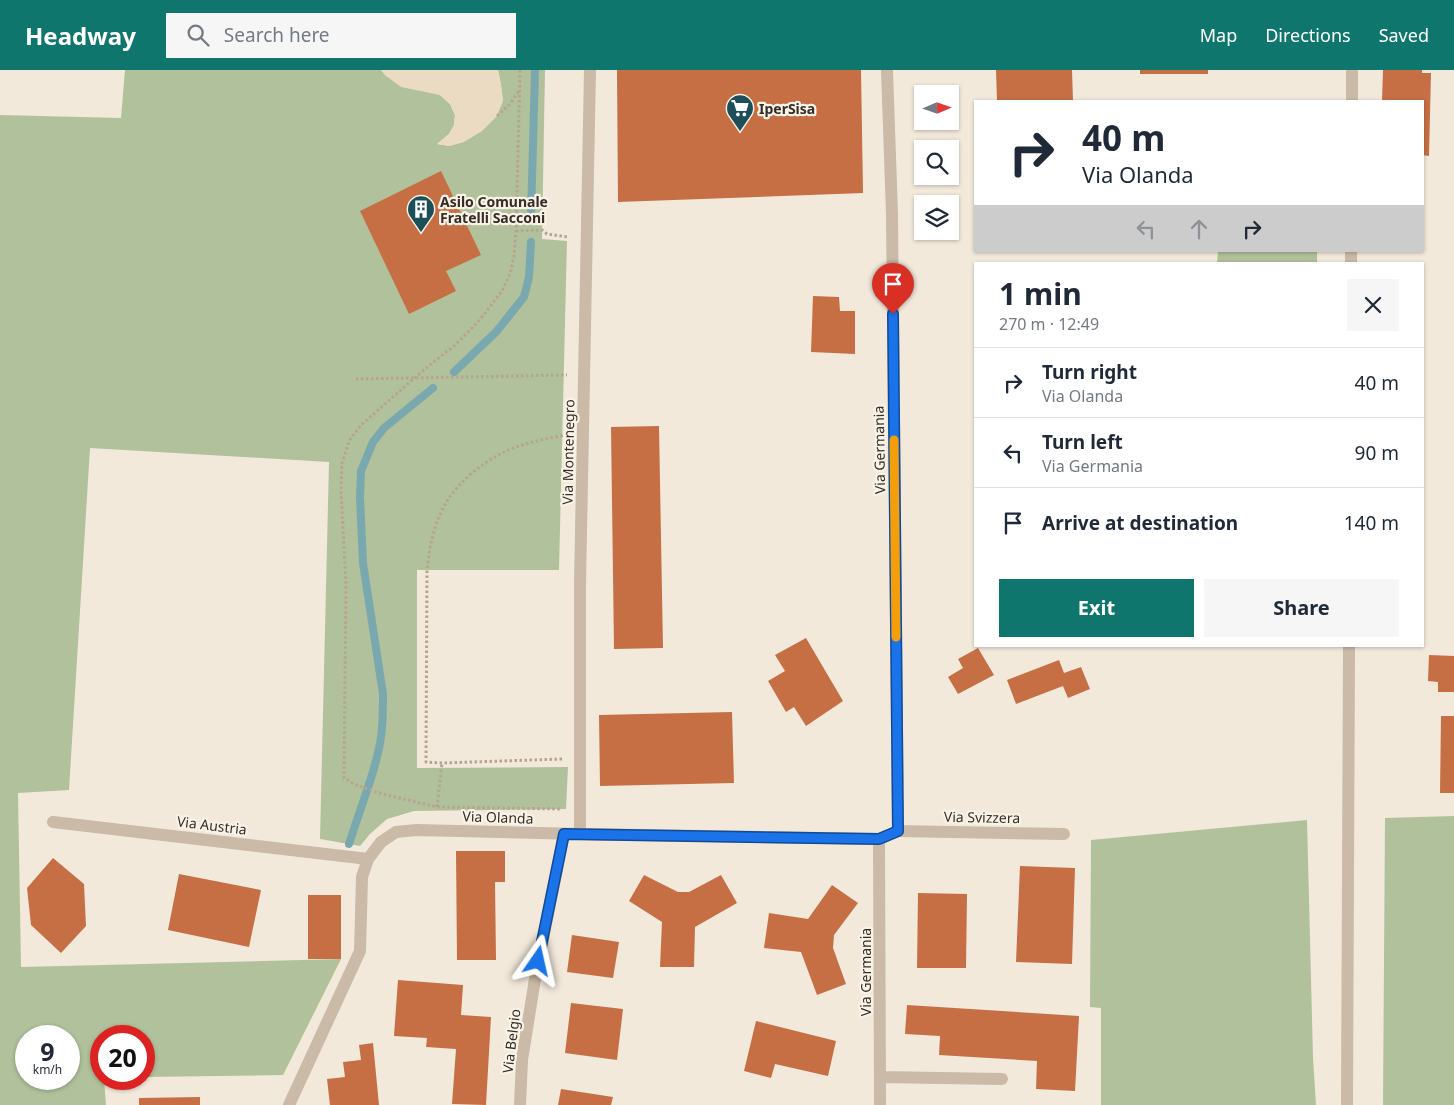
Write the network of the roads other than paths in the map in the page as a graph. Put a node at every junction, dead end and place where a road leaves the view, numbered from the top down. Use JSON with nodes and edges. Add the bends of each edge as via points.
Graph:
{"nodes":[{"id":1,"x":590,"y":70,"type":"edge"},
{"id":2,"x":888,"y":70,"type":"edge"},
{"id":3,"x":1352,"y":70,"type":"edge"},
{"id":4,"x":1352,"y":100,"type":"edge"},
{"id":5,"x":1349,"y":647,"type":"edge"},
{"id":6,"x":53,"y":822,"type":"dead end"},
{"id":7,"x":898,"y":831,"type":"junction"},
{"id":8,"x":564,"y":834,"type":"junction"},
{"id":9,"x":580,"y":834,"type":"junction"},
{"id":10,"x":1064,"y":834,"type":"dead end"},
{"id":11,"x":879,"y":839,"type":"junction"},
{"id":12,"x":368,"y":859,"type":"junction"},
{"id":13,"x":880,"y":1077,"type":"junction"},
{"id":14,"x":1002,"y":1079,"type":"dead end"},
{"id":15,"x":289,"y":1105,"type":"edge"},
{"id":16,"x":520,"y":1105,"type":"edge"},
{"id":17,"x":880,"y":1105,"type":"edge"},
{"id":18,"x":1347,"y":1105,"type":"edge"}],
"edges":[{"from":1,"to":9,"type":"street","name":"Via Montenegro","via":[[580,584]]},
{"from":2,"to":7,"type":"street","name":"Via Germania"},
{"from":3,"to":4,"type":"street"},
{"from":5,"to":18,"type":"street"},
{"from":6,"to":12,"type":"street","name":"Via Austria"},
{"from":7,"to":10,"type":"street","name":"Via Svizzera"},
{"from":7,"to":11,"type":"street","name":"Via Olanda"},
{"from":8,"to":9,"type":"street","name":"Via Olanda"},
{"from":8,"to":12,"type":"street","name":"Via Olanda","via":[[396,832],[381,842]]},
{"from":8,"to":16,"type":"street","name":"Via Belgio","via":[[535,979],[522,1060]]},
{"from":9,"to":11,"type":"street","name":"Via Olanda"},
{"from":11,"to":13,"type":"street","name":"Via Germania"},
{"from":12,"to":15,"type":"street","name":"Via Olanda","via":[[362,877],[360,951]]},
{"from":13,"to":14,"type":"street"},
{"from":13,"to":17,"type":"street","name":"Via Germania"}]}
